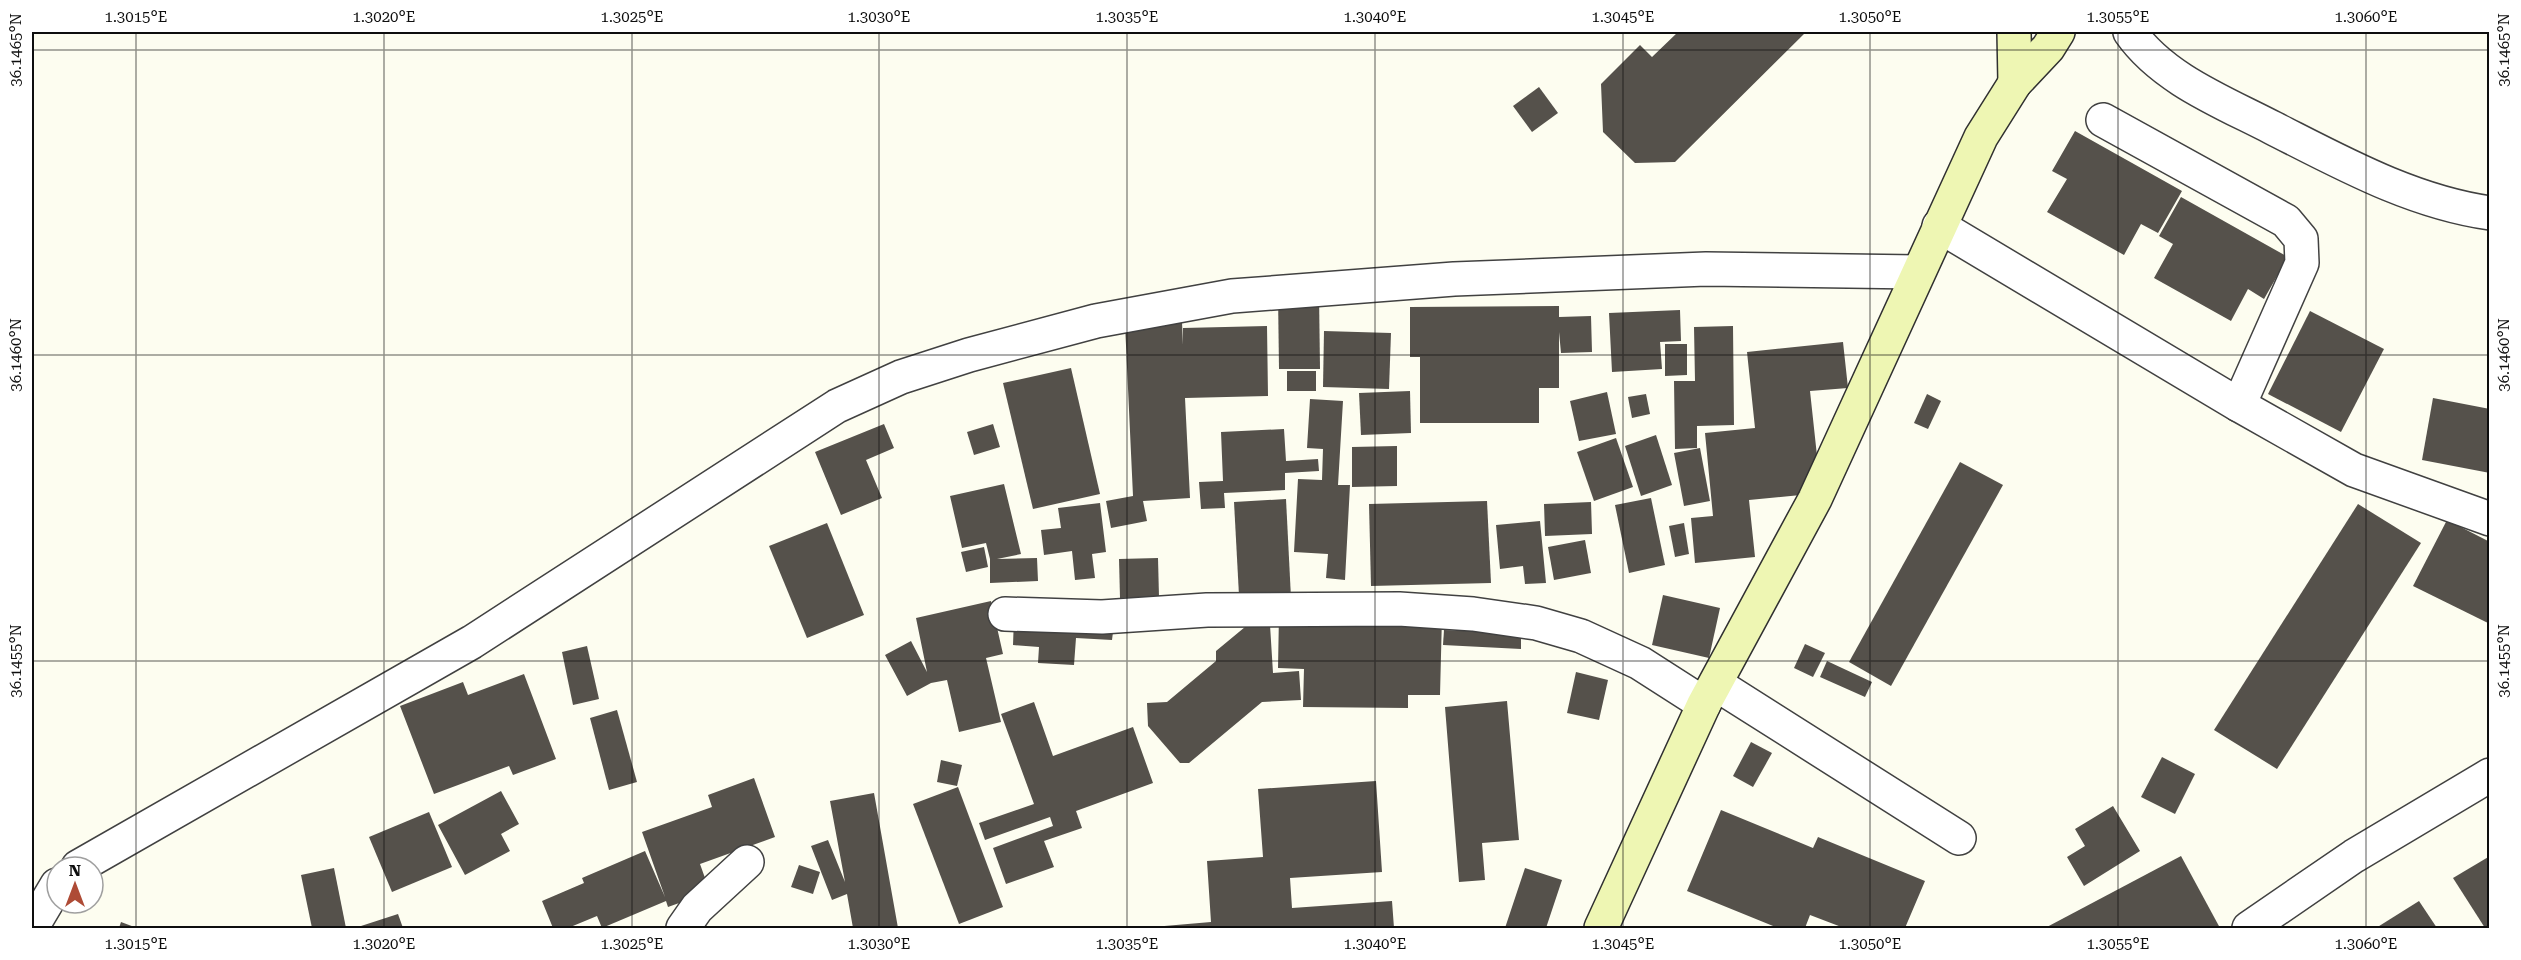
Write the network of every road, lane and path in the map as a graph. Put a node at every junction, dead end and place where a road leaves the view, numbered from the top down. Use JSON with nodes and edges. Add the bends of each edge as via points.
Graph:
{"nodes":[{"id":1,"x":2014,"y":32,"type":"edge"},
{"id":2,"x":2058,"y":32,"type":"edge"},
{"id":3,"x":2130,"y":32,"type":"edge"},
{"id":4,"x":2015,"y":83,"type":"junction"},
{"id":5,"x":2103,"y":120,"type":"dead end"},
{"id":6,"x":2490,"y":213,"type":"edge"},
{"id":7,"x":1939,"y":226,"type":"junction"},
{"id":8,"x":1918,"y":272,"type":"junction"},
{"id":9,"x":2240,"y":405,"type":"junction"},
{"id":10,"x":2490,"y":519,"type":"edge"},
{"id":11,"x":1005,"y":614,"type":"dead end"},
{"id":12,"x":1710,"y":694,"type":"junction"},
{"id":13,"x":2490,"y":775,"type":"edge"},
{"id":14,"x":1959,"y":838,"type":"dead end"},
{"id":15,"x":99,"y":855,"type":"edge"},
{"id":16,"x":747,"y":862,"type":"dead end"},
{"id":17,"x":45,"y":905,"type":"edge"},
{"id":18,"x":32,"y":927,"type":"edge"},
{"id":19,"x":683,"y":928,"type":"edge"},
{"id":20,"x":1601,"y":928,"type":"edge"},
{"id":21,"x":2249,"y":928,"type":"edge"}],
"edges":[{"from":1,"to":4,"type":"street"},
{"from":2,"to":4,"type":"street"},
{"from":3,"to":6,"type":"street","via":[[2176,77],[2294,139],[2434,201]]},
{"from":4,"to":7,"type":"street","via":[[1981,137]]},
{"from":5,"to":9,"type":"street","via":[[2286,221],[2301,239],[2299,272]]},
{"from":7,"to":8,"type":"street"},
{"from":7,"to":9,"type":"street"},
{"from":8,"to":12,"type":"street","via":[[1815,500]]},
{"from":8,"to":15,"type":"street","via":[[1706,269],[1454,279],[1232,296],[1096,321],[969,355],[901,377],[837,406],[472,642]]},
{"from":9,"to":10,"type":"street","via":[[2354,470]]},
{"from":11,"to":12,"type":"street","via":[[1102,617],[1207,610],[1399,609],[1473,614],[1581,636]]},
{"from":12,"to":14,"type":"street"},
{"from":12,"to":20,"type":"street"},
{"from":13,"to":21,"type":"street","via":[[2354,856]]},
{"from":16,"to":19,"type":"street","via":[[697,908]]},
{"from":17,"to":18,"type":"street"}]}
